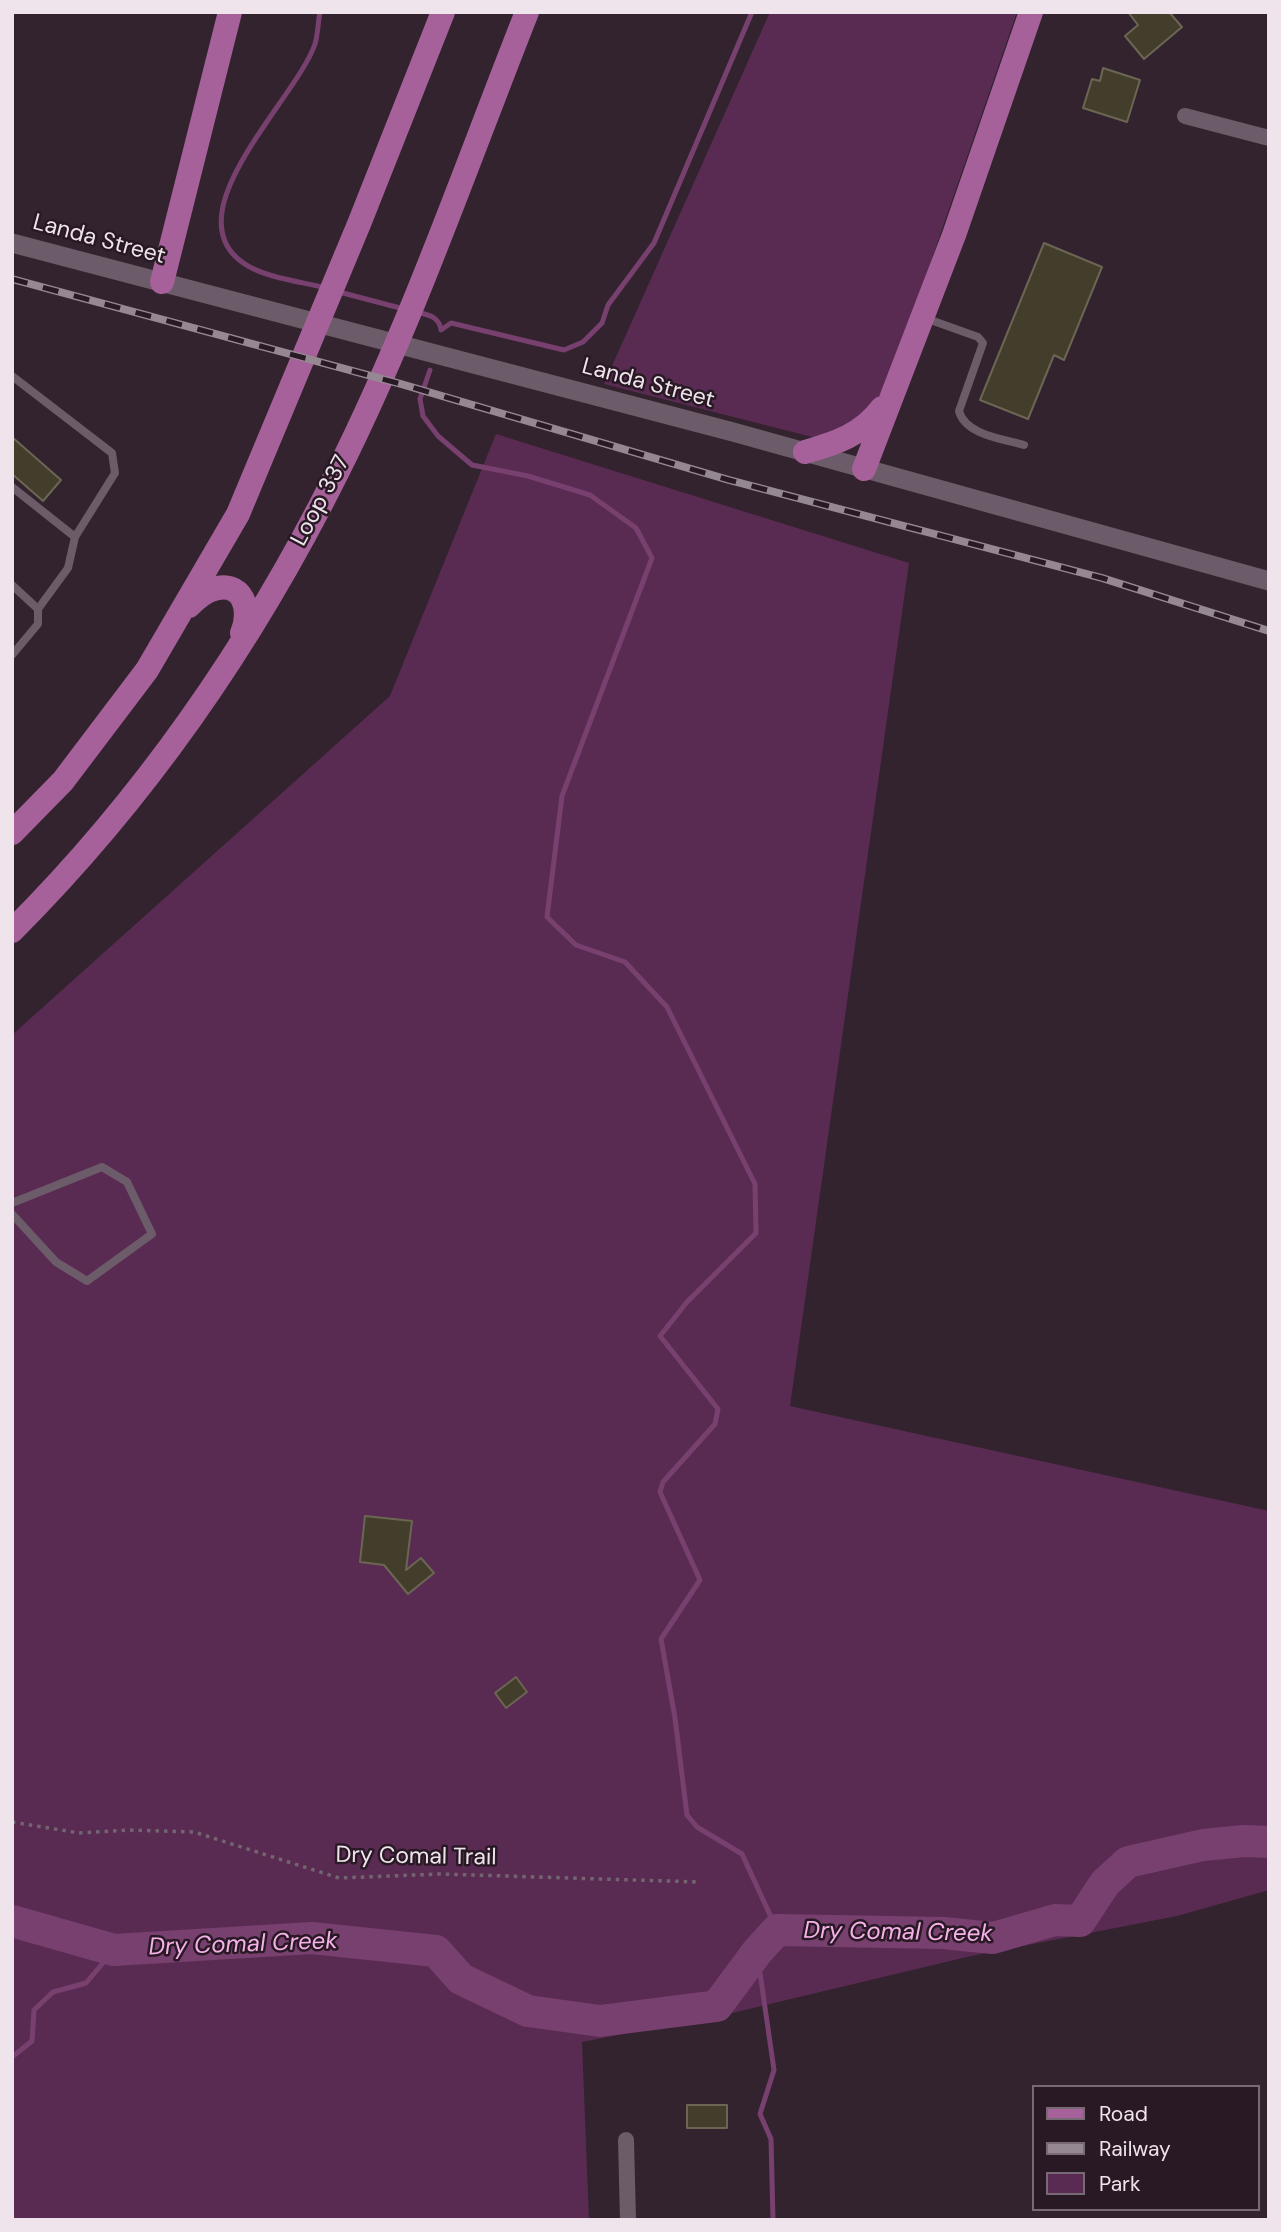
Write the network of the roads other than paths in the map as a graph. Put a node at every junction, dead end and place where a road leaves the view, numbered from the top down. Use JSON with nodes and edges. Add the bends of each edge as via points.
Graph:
{"nodes":[{"id":1,"x":230,"y":12,"type":"edge"},
{"id":2,"x":443,"y":12,"type":"edge"},
{"id":3,"x":527,"y":12,"type":"edge"},
{"id":4,"x":1031,"y":12,"type":"edge"},
{"id":5,"x":1185,"y":116,"type":"dead end"},
{"id":6,"x":1269,"y":138,"type":"edge"},
{"id":7,"x":12,"y":243,"type":"edge"},
{"id":8,"x":162,"y":282,"type":"junction"},
{"id":9,"x":922,"y":317,"type":"junction"},
{"id":10,"x":12,"y":376,"type":"edge"},
{"id":11,"x":891,"y":397,"type":"junction"},
{"id":12,"x":1024,"y":445,"type":"dead end"},
{"id":13,"x":805,"y":452,"type":"junction"},
{"id":14,"x":864,"y":469,"type":"junction"},
{"id":15,"x":12,"y":487,"type":"edge"},
{"id":16,"x":75,"y":537,"type":"junction"},
{"id":17,"x":1269,"y":581,"type":"edge"},
{"id":18,"x":12,"y":585,"type":"edge"},
{"id":19,"x":38,"y":609,"type":"junction"},
{"id":20,"x":180,"y":614,"type":"junction"},
{"id":21,"x":12,"y":655,"type":"edge"},
{"id":22,"x":230,"y":660,"type":"junction"},
{"id":23,"x":14,"y":828,"type":"edge"},
{"id":24,"x":12,"y":931,"type":"edge"},
{"id":25,"x":12,"y":1203,"type":"edge"},
{"id":26,"x":12,"y":1214,"type":"edge"},
{"id":27,"x":626,"y":2140,"type":"dead end"},
{"id":28,"x":628,"y":2220,"type":"edge"}],
"edges":[{"from":1,"to":8,"type":"main road"},
{"from":2,"to":20,"type":"main road","via":[[238,514]]},
{"from":3,"to":22,"type":"main road","name":"Loop 337","via":[[362,421],[311,523]]},
{"from":4,"to":9,"type":"main road"},
{"from":5,"to":6,"type":"street"},
{"from":7,"to":8,"type":"street","name":"Landa Street"},
{"from":8,"to":13,"type":"street","name":"Landa Street"},
{"from":9,"to":11,"type":"main road"},
{"from":9,"to":12,"type":"lane","via":[[978,337],[983,343],[959,411],[961,418],[972,429]]},
{"from":10,"to":16,"type":"lane","via":[[112,453],[115,473]]},
{"from":11,"to":13,"type":"main road","via":[[852,437]]},
{"from":11,"to":14,"type":"main road"},
{"from":13,"to":14,"type":"street","name":"Landa Street"},
{"from":14,"to":17,"type":"street","name":"Landa Street"},
{"from":15,"to":16,"type":"lane"},
{"from":16,"to":19,"type":"lane","via":[[68,568]]},
{"from":18,"to":19,"type":"lane"},
{"from":19,"to":21,"type":"lane","via":[[38,624]]},
{"from":20,"to":22,"type":"main road","via":[[209,590],[229,588],[238,593],[246,605],[245,625]]},
{"from":20,"to":23,"type":"main road","via":[[147,670],[63,781]]},
{"from":22,"to":24,"type":"main road","name":"Loop 337","via":[[124,805]]},
{"from":25,"to":26,"type":"lane","via":[[102,1167],[127,1182],[152,1234],[87,1281],[56,1262]]},
{"from":27,"to":28,"type":"street"}]}
